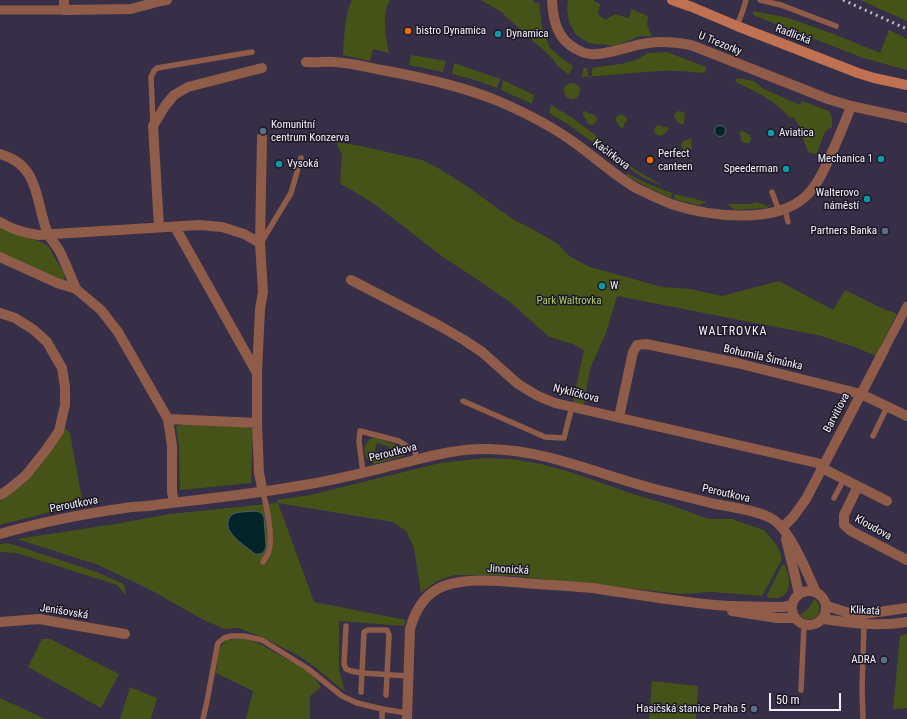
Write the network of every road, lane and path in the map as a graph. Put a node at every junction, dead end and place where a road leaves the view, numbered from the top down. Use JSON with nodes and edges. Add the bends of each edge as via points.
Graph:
{"nodes":[{"id":1,"x":167,"y":0,"type":"edge"},
{"id":2,"x":552,"y":0,"type":"edge"},
{"id":3,"x":672,"y":0,"type":"edge"},
{"id":4,"x":746,"y":0,"type":"edge"},
{"id":5,"x":760,"y":0,"type":"edge"},
{"id":6,"x":64,"y":5,"type":"edge"},
{"id":7,"x":0,"y":10,"type":"edge"},
{"id":8,"x":737,"y":26,"type":"junction"},
{"id":9,"x":836,"y":26,"type":"dead end"},
{"id":10,"x":252,"y":52,"type":"dead end"},
{"id":11,"x":306,"y":62,"type":"dead end"},
{"id":12,"x":262,"y":68,"type":"dead end"},
{"id":13,"x":907,"y":85,"type":"edge"},
{"id":14,"x":851,"y":106,"type":"junction"},
{"id":15,"x":907,"y":118,"type":"edge"},
{"id":16,"x":153,"y":126,"type":"junction"},
{"id":17,"x":262,"y":136,"type":"dead end"},
{"id":18,"x":0,"y":154,"type":"edge"},
{"id":19,"x":301,"y":158,"type":"dead end"},
{"id":20,"x":772,"y":192,"type":"dead end"},
{"id":21,"x":782,"y":210,"type":"junction"},
{"id":22,"x":0,"y":222,"type":"edge"},
{"id":23,"x":788,"y":222,"type":"dead end"},
{"id":24,"x":159,"y":227,"type":"junction"},
{"id":25,"x":176,"y":227,"type":"junction"},
{"id":26,"x":49,"y":235,"type":"junction"},
{"id":27,"x":260,"y":243,"type":"junction"},
{"id":28,"x":0,"y":257,"type":"edge"},
{"id":29,"x":351,"y":280,"type":"dead end"},
{"id":30,"x":76,"y":289,"type":"junction"},
{"id":31,"x":907,"y":306,"type":"edge"},
{"id":32,"x":0,"y":313,"type":"edge"},
{"id":33,"x":884,"y":350,"type":"joint"},
{"id":34,"x":257,"y":373,"type":"junction"},
{"id":35,"x":861,"y":394,"type":"junction"},
{"id":36,"x":463,"y":401,"type":"dead end"},
{"id":37,"x":572,"y":406,"type":"junction"},
{"id":38,"x":888,"y":407,"type":"junction"},
{"id":39,"x":907,"y":416,"type":"edge"},
{"id":40,"x":619,"y":417,"type":"junction"},
{"id":41,"x":168,"y":419,"type":"junction"},
{"id":42,"x":256,"y":423,"type":"junction"},
{"id":43,"x":873,"y":436,"type":"dead end"},
{"id":44,"x":417,"y":459,"type":"junction"},
{"id":45,"x":823,"y":466,"type":"junction"},
{"id":46,"x":363,"y":473,"type":"junction"},
{"id":47,"x":844,"y":479,"type":"junction"},
{"id":48,"x":858,"y":486,"type":"junction"},
{"id":49,"x":263,"y":492,"type":"junction"},
{"id":50,"x":0,"y":495,"type":"edge"},
{"id":51,"x":834,"y":498,"type":"dead end"},
{"id":52,"x":887,"y":501,"type":"dead end"},
{"id":53,"x":174,"y":502,"type":"junction"},
{"id":54,"x":783,"y":528,"type":"junction"},
{"id":55,"x":0,"y":534,"type":"edge"},
{"id":56,"x":907,"y":560,"type":"edge"},
{"id":57,"x":263,"y":562,"type":"dead end"},
{"id":58,"x":816,"y":592,"type":"junction"},
{"id":59,"x":799,"y":594,"type":"junction"},
{"id":60,"x":717,"y":605,"type":"junction"},
{"id":61,"x":792,"y":605,"type":"junction"},
{"id":62,"x":827,"y":606,"type":"junction"},
{"id":63,"x":907,"y":608,"type":"edge"},
{"id":64,"x":795,"y":618,"type":"junction"},
{"id":65,"x":822,"y":619,"type":"junction"},
{"id":66,"x":0,"y":622,"type":"edge"},
{"id":67,"x":907,"y":622,"type":"edge"},
{"id":68,"x":804,"y":624,"type":"junction"},
{"id":69,"x":864,"y":624,"type":"junction"},
{"id":70,"x":346,"y":626,"type":"dead end"},
{"id":71,"x":125,"y":634,"type":"dead end"},
{"id":72,"x":362,"y":673,"type":"junction"},
{"id":73,"x":386,"y":674,"type":"junction"},
{"id":74,"x":408,"y":676,"type":"junction"},
{"id":75,"x":801,"y":690,"type":"dead end"},
{"id":76,"x":361,"y":692,"type":"dead end"},
{"id":77,"x":386,"y":695,"type":"dead end"},
{"id":78,"x":382,"y":709,"type":"junction"},
{"id":79,"x":407,"y":716,"type":"edge"},
{"id":80,"x":203,"y":719,"type":"edge"},
{"id":81,"x":382,"y":719,"type":"edge"},
{"id":82,"x":863,"y":719,"type":"edge"}],
"edges":[{"from":1,"to":6,"type":"street","via":[[131,9]]},
{"from":2,"to":14,"type":"street","name":"U Trezorky","via":[[555,23],[560,35],[572,47],[584,53],[603,53],[647,43],[678,42]]},
{"from":3,"to":8,"type":"main road","name":"Radlická"},
{"from":4,"to":8,"type":"lane"},
{"from":5,"to":9,"type":"lane","via":[[781,5]]},
{"from":6,"to":7,"type":"street"},
{"from":8,"to":13,"type":"main road","name":"Radlická","via":[[858,73]]},
{"from":10,"to":16,"type":"lane","via":[[157,68],[151,77]]},
{"from":11,"to":21,"type":"street","name":"Kačírkova","via":[[334,62],[401,74],[465,89],[496,100],[559,132],[625,181],[673,204],[701,211],[735,215]]},
{"from":12,"to":16,"type":"street","via":[[188,87],[174,95]]},
{"from":14,"to":15,"type":"street","name":"U Trezorky"},
{"from":14,"to":21,"type":"street","name":"Kačírkova","via":[[819,180],[794,205]]},
{"from":16,"to":24,"type":"street"},
{"from":17,"to":27,"type":"street"},
{"from":18,"to":26,"type":"street","via":[[20,165],[29,175]]},
{"from":19,"to":27,"type":"lane","via":[[291,192]]},
{"from":20,"to":21,"type":"lane"},
{"from":21,"to":23,"type":"lane"},
{"from":22,"to":26,"type":"street","via":[[30,234]]},
{"from":24,"to":25,"type":"street"},
{"from":24,"to":26,"type":"street"},
{"from":25,"to":27,"type":"street","via":[[222,227],[244,234]]},
{"from":25,"to":34,"type":"street"},
{"from":26,"to":30,"type":"street","via":[[60,251]]},
{"from":27,"to":34,"type":"street","via":[[262,292]]},
{"from":28,"to":30,"type":"street"},
{"from":29,"to":37,"type":"street","name":"Nyklíčkova","via":[[464,340],[482,352],[518,384],[538,396]]},
{"from":30,"to":41,"type":"street","via":[[101,310],[118,332]]},
{"from":31,"to":33,"type":"street","name":"Barvitiova"},
{"from":32,"to":50,"type":"street","via":[[15,318],[47,342],[62,368],[66,404],[59,432],[46,450],[26,475]]},
{"from":33,"to":35,"type":"street","name":"Barvitiova"},
{"from":34,"to":42,"type":"street"},
{"from":35,"to":38,"type":"street"},
{"from":35,"to":40,"type":"street","name":"Bohumila Šimůnka","via":[[646,344],[637,345],[633,352]]},
{"from":35,"to":45,"type":"street","name":"Barvitiova"},
{"from":36,"to":37,"type":"lane","via":[[545,437],[564,438]]},
{"from":37,"to":40,"type":"street","name":"Nyklíčkova"},
{"from":38,"to":39,"type":"street"},
{"from":38,"to":43,"type":"lane"},
{"from":40,"to":45,"type":"street","name":"Nyklíčkova"},
{"from":41,"to":42,"type":"street"},
{"from":41,"to":53,"type":"street","via":[[172,446]]},
{"from":42,"to":49,"type":"street","via":[[259,473]]},
{"from":44,"to":46,"type":"street","name":"Peroutkova"},
{"from":44,"to":46,"type":"lane","via":[[415,451],[399,440],[360,431]]},
{"from":44,"to":54,"type":"street","name":"Peroutkova","via":[[473,449],[525,452],[652,489],[762,515],[774,520]]},
{"from":45,"to":47,"type":"street"},
{"from":45,"to":54,"type":"street","name":"Barvitiova","via":[[803,503]]},
{"from":46,"to":49,"type":"street","name":"Peroutkova"},
{"from":47,"to":48,"type":"street"},
{"from":47,"to":51,"type":"lane"},
{"from":48,"to":52,"type":"street"},
{"from":48,"to":56,"type":"street","name":"Kloudova","via":[[844,515],[844,525],[851,532]]},
{"from":49,"to":53,"type":"street","name":"Peroutkova"},
{"from":49,"to":57,"type":"lane","via":[[270,540],[269,552]]},
{"from":53,"to":55,"type":"street","name":"Peroutkova","via":[[79,515]]},
{"from":54,"to":58,"type":"street","name":"Peroutkova"},
{"from":54,"to":59,"type":"street"},
{"from":58,"to":59,"type":"street","via":[[808,590]]},
{"from":58,"to":62,"type":"street","via":[[824,598]]},
{"from":59,"to":61,"type":"street"},
{"from":60,"to":61,"type":"street","name":"Jinonická"},
{"from":60,"to":64,"type":"street","name":"Jinonická","via":[[736,612]]},
{"from":60,"to":74,"type":"street","name":"Jinonická","via":[[589,588],[505,582],[456,582],[436,590],[416,611],[410,630]]},
{"from":61,"to":64,"type":"street"},
{"from":62,"to":63,"type":"street","name":"Klikatá","via":[[864,614]]},
{"from":62,"to":65,"type":"street"},
{"from":64,"to":68,"type":"street"},
{"from":65,"to":68,"type":"street","via":[[812,625]]},
{"from":65,"to":69,"type":"street","name":"Klikatá"},
{"from":66,"to":71,"type":"street","name":"Jenišovská","via":[[39,619]]},
{"from":67,"to":69,"type":"street","name":"Klikatá"},
{"from":68,"to":75,"type":"lane"},
{"from":69,"to":82,"type":"lane"},
{"from":70,"to":72,"type":"lane","via":[[344,664],[346,669]]},
{"from":72,"to":73,"type":"lane"},
{"from":72,"to":73,"type":"lane","via":[[364,632],[387,630],[389,636]]},
{"from":72,"to":76,"type":"lane"},
{"from":73,"to":74,"type":"lane"},
{"from":73,"to":77,"type":"lane"},
{"from":74,"to":79,"type":"street","name":"Jinonická"},
{"from":78,"to":79,"type":"lane"},
{"from":78,"to":80,"type":"lane","via":[[357,703],[342,696],[307,668],[262,640],[231,636],[218,643]]},
{"from":78,"to":81,"type":"lane"}]}
